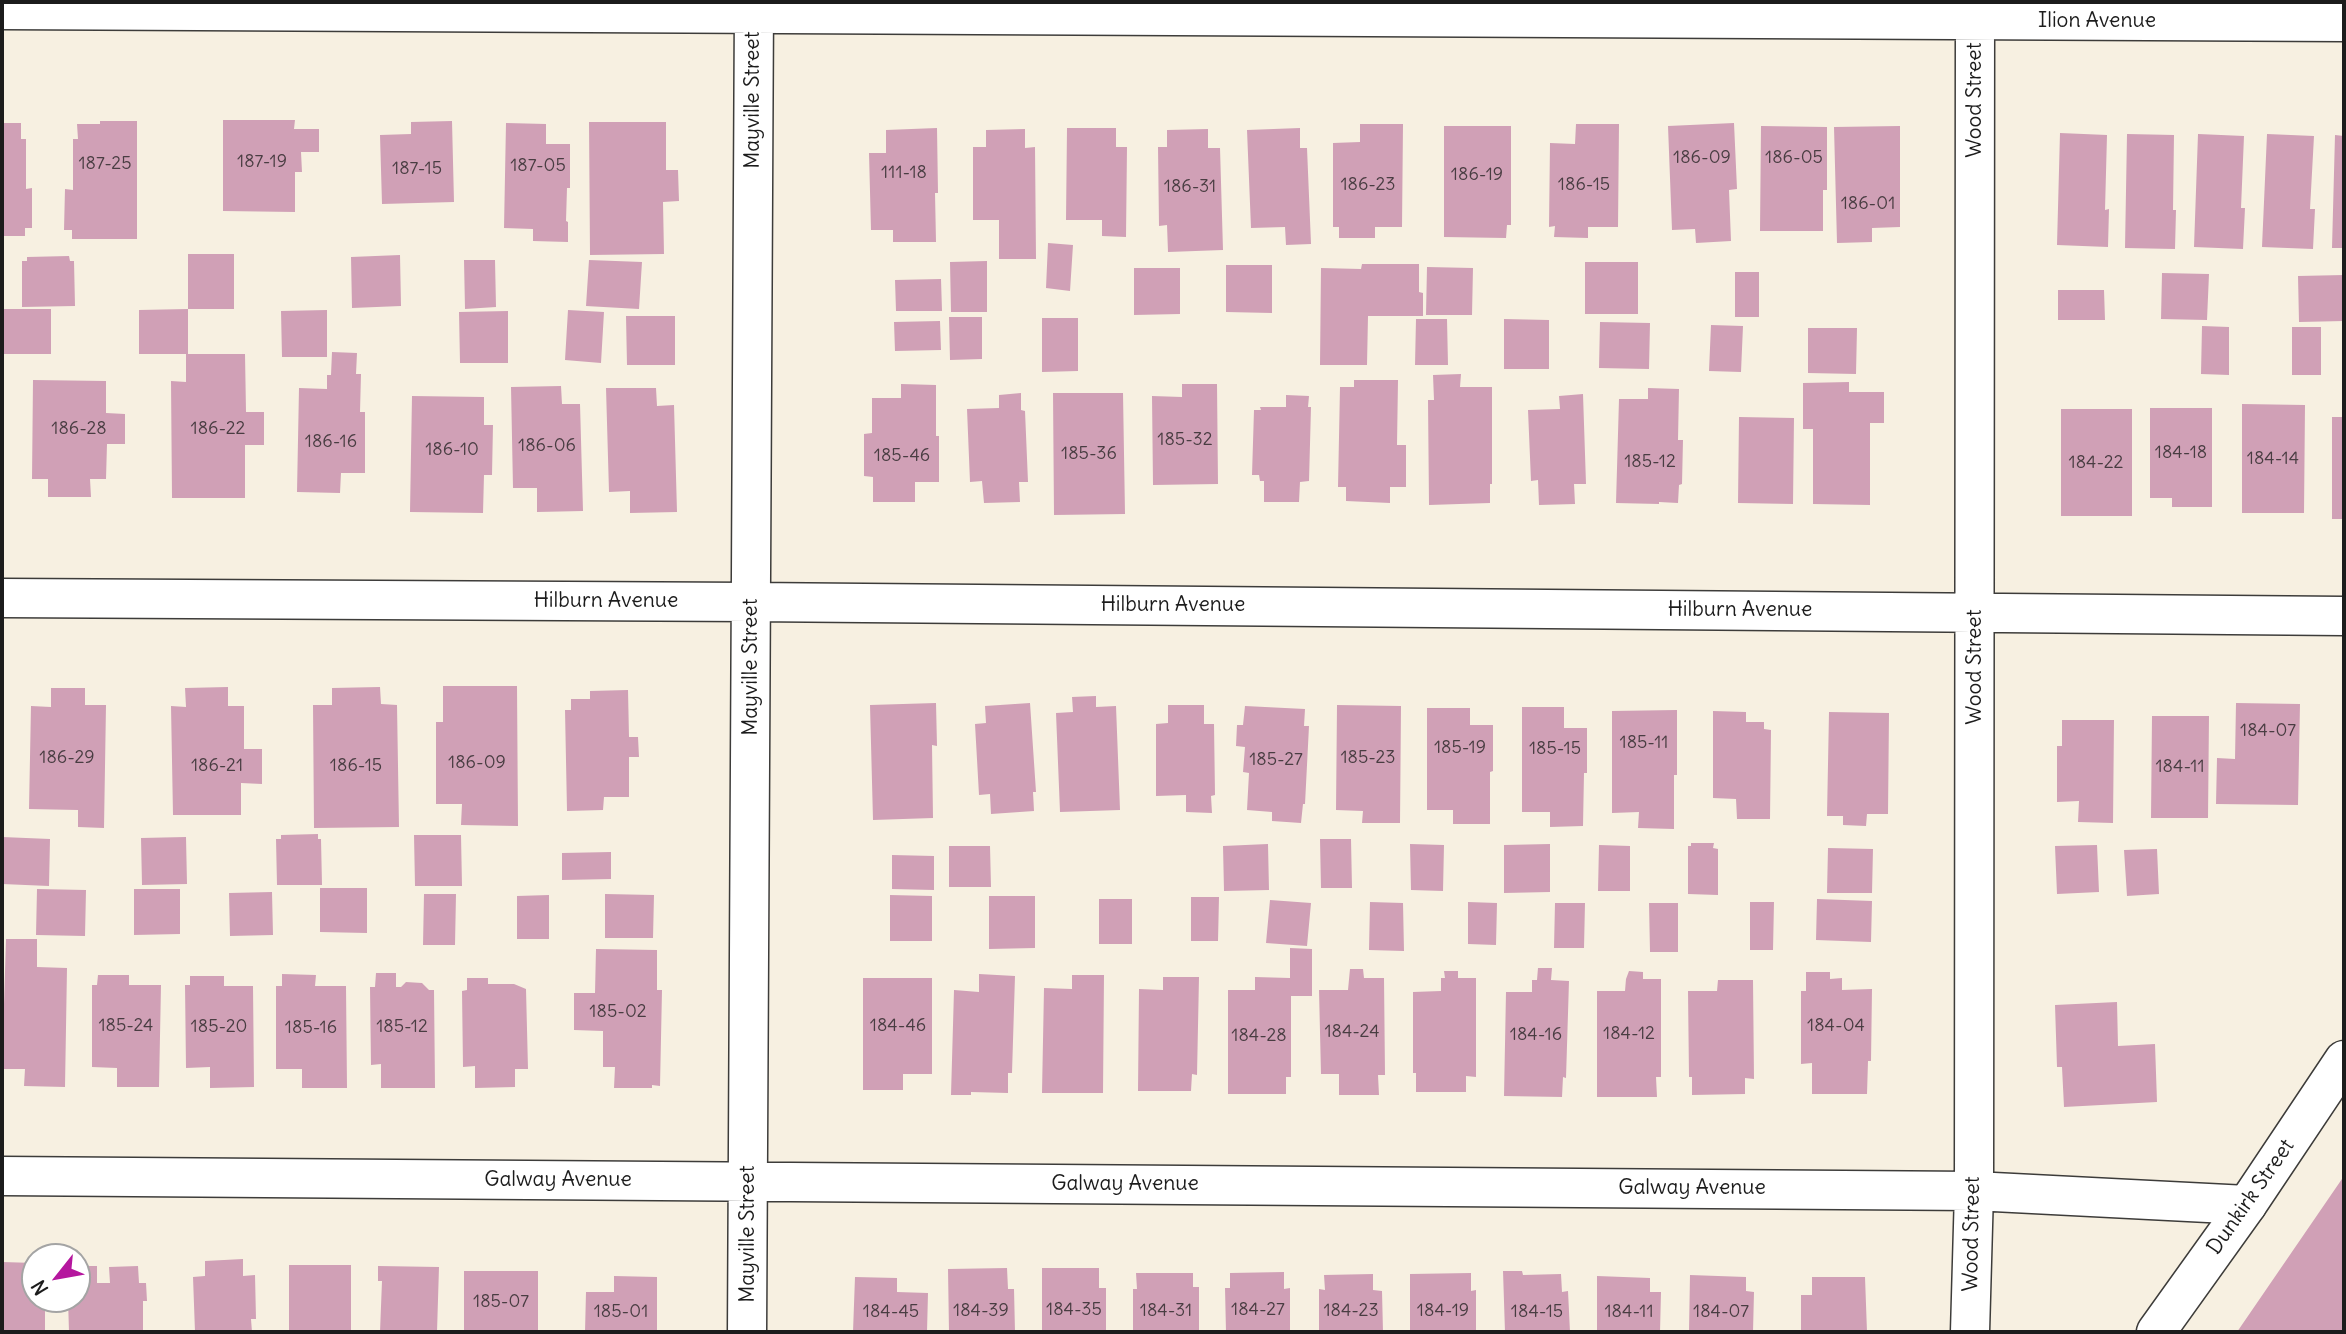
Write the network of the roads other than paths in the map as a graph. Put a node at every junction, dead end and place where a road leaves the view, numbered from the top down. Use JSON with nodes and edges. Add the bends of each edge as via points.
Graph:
{"nodes":[{"id":1,"x":754,"y":8,"type":"edge"},
{"id":2,"x":2,"y":10,"type":"edge"},
{"id":3,"x":1975,"y":11,"type":"edge"},
{"id":4,"x":2344,"y":22,"type":"edge"},
{"id":5,"x":2,"y":598,"type":"edge"},
{"id":6,"x":751,"y":602,"type":"junction"},
{"id":7,"x":1975,"y":612,"type":"junction"},
{"id":8,"x":2344,"y":616,"type":"edge"},
{"id":9,"x":2344,"y":1060,"type":"edge"},
{"id":10,"x":2,"y":1176,"type":"edge"},
{"id":11,"x":748,"y":1182,"type":"junction"},
{"id":12,"x":1974,"y":1191,"type":"junction"},
{"id":13,"x":2248,"y":1205,"type":"junction"},
{"id":14,"x":747,"y":1332,"type":"edge"},
{"id":15,"x":1970,"y":1332,"type":"edge"},
{"id":16,"x":2156,"y":1332,"type":"edge"}],
"edges":[{"from":1,"to":2,"type":"street","name":"Ilion Avenue"},
{"from":1,"to":3,"type":"street","name":"Ilion Avenue"},
{"from":1,"to":6,"type":"street","name":"Mayville Street"},
{"from":3,"to":4,"type":"street","name":"Ilion Avenue"},
{"from":3,"to":7,"type":"street","name":"Wood Street"},
{"from":5,"to":6,"type":"street","name":"Hilburn Avenue"},
{"from":6,"to":7,"type":"street","name":"Hilburn Avenue"},
{"from":6,"to":11,"type":"street","name":"Mayville Street"},
{"from":7,"to":8,"type":"street","name":"Hilburn Avenue"},
{"from":7,"to":12,"type":"street","name":"Wood Street"},
{"from":9,"to":13,"type":"street","name":"Dunkirk Street"},
{"from":10,"to":11,"type":"street","name":"Galway Avenue"},
{"from":11,"to":12,"type":"street","name":"Galway Avenue"},
{"from":11,"to":14,"type":"street","name":"Mayville Street"},
{"from":12,"to":13,"type":"street","name":"Galway Avenue"},
{"from":12,"to":15,"type":"street","name":"Wood Street"},
{"from":13,"to":16,"type":"street","name":"Dunkirk Street"}]}
